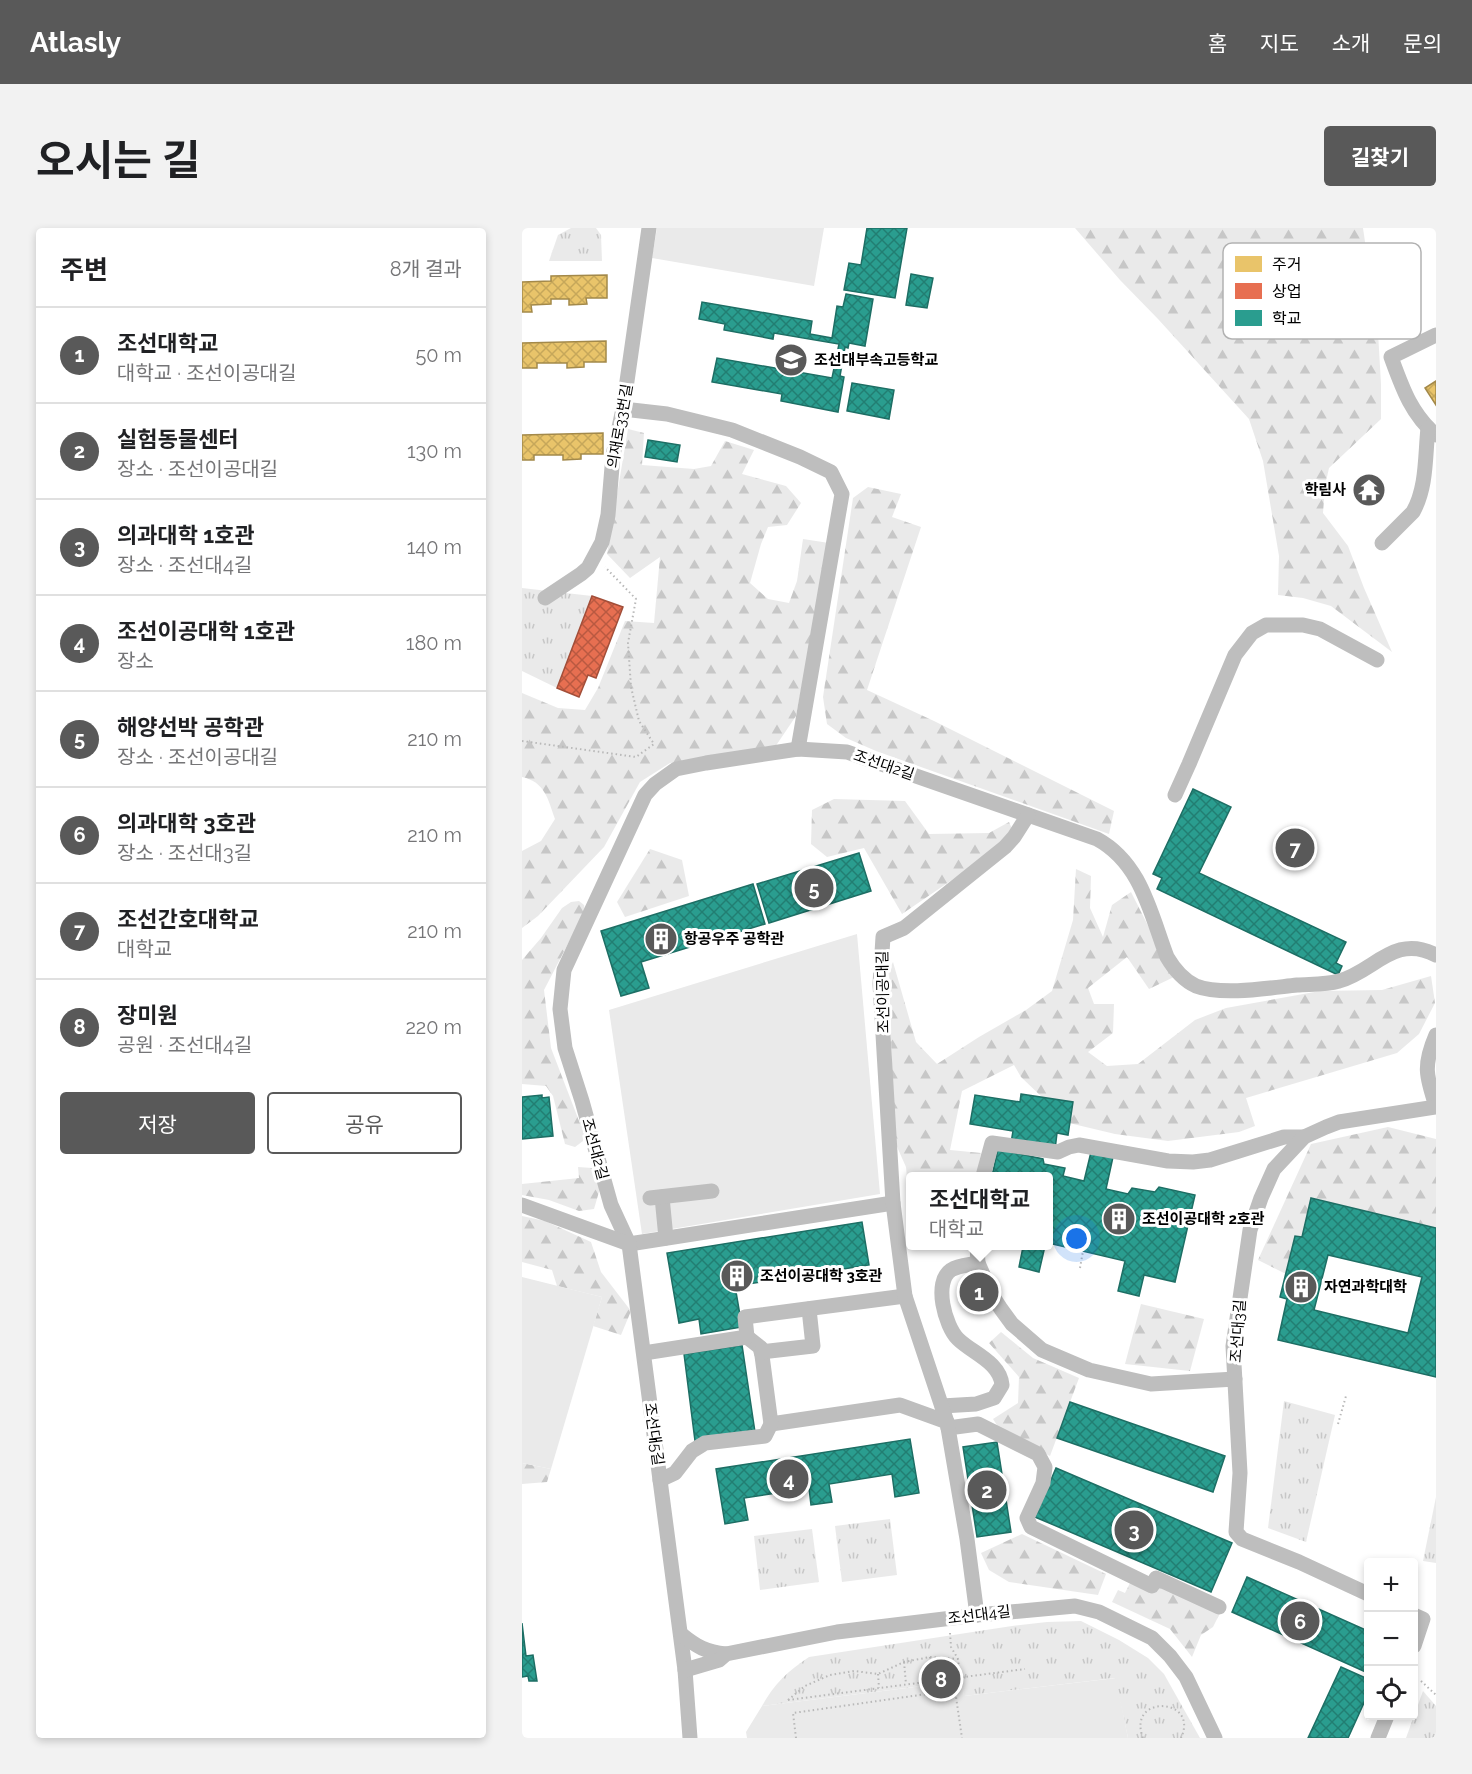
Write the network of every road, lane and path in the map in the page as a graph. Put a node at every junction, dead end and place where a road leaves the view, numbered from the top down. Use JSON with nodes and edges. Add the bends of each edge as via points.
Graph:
{"nodes":[{"id":1,"x":649,"y":228,"type":"edge"},
{"id":2,"x":1436,"y":335,"type":"edge"},
{"id":3,"x":624,"y":409,"type":"junction"},
{"id":4,"x":1432,"y":431,"type":"edge"},
{"id":5,"x":1382,"y":543,"type":"dead end"},
{"id":6,"x":595,"y":558,"type":"junction"},
{"id":7,"x":545,"y":598,"type":"dead end"},
{"id":8,"x":1377,"y":660,"type":"dead end"},
{"id":9,"x":522,"y":741,"type":"edge"},
{"id":10,"x":798,"y":750,"type":"junction"},
{"id":11,"x":1175,"y":795,"type":"dead end"},
{"id":12,"x":1029,"y":815,"type":"junction"},
{"id":13,"x":1436,"y":955,"type":"edge"},
{"id":14,"x":1436,"y":1035,"type":"edge"},
{"id":15,"x":1436,"y":1107,"type":"edge"},
{"id":16,"x":1304,"y":1137,"type":"junction"},
{"id":17,"x":984,"y":1172,"type":"edge"},
{"id":18,"x":711,"y":1191,"type":"dead end"},
{"id":19,"x":893,"y":1203,"type":"junction"},
{"id":20,"x":522,"y":1205,"type":"edge"},
{"id":21,"x":666,"y":1238,"type":"junction"},
{"id":22,"x":629,"y":1244,"type":"junction"},
{"id":23,"x":977,"y":1250,"type":"edge"},
{"id":24,"x":1083,"y":1251,"type":"dead end"},
{"id":25,"x":978,"y":1263,"type":"junction"},
{"id":26,"x":1080,"y":1268,"type":"dead end"},
{"id":27,"x":905,"y":1296,"type":"junction"},
{"id":28,"x":809,"y":1309,"type":"junction"},
{"id":29,"x":747,"y":1337,"type":"junction"},
{"id":30,"x":761,"y":1352,"type":"junction"},
{"id":31,"x":644,"y":1353,"type":"junction"},
{"id":32,"x":1235,"y":1379,"type":"junction"},
{"id":33,"x":1346,"y":1396,"type":"dead end"},
{"id":34,"x":942,"y":1406,"type":"junction"},
{"id":35,"x":771,"y":1424,"type":"junction"},
{"id":36,"x":1338,"y":1424,"type":"dead end"},
{"id":37,"x":947,"y":1425,"type":"junction"},
{"id":38,"x":660,"y":1480,"type":"junction"},
{"id":39,"x":1364,"y":1592,"type":"edge"},
{"id":40,"x":1219,"y":1607,"type":"dead end"},
{"id":41,"x":976,"y":1615,"type":"junction"},
{"id":42,"x":1418,"y":1617,"type":"edge"},
{"id":43,"x":950,"y":1630,"type":"dead end"},
{"id":44,"x":1418,"y":1632,"type":"edge"},
{"id":45,"x":681,"y":1634,"type":"junction"},
{"id":46,"x":726,"y":1654,"type":"junction"},
{"id":47,"x":930,"y":1658,"type":"junction"},
{"id":48,"x":958,"y":1659,"type":"junction"},
{"id":49,"x":904,"y":1662,"type":"junction"},
{"id":50,"x":1025,"y":1669,"type":"dead end"},
{"id":51,"x":685,"y":1670,"type":"junction"},
{"id":52,"x":878,"y":1674,"type":"junction"},
{"id":53,"x":960,"y":1677,"type":"junction"},
{"id":54,"x":932,"y":1681,"type":"junction"},
{"id":55,"x":1421,"y":1681,"type":"dead end"},
{"id":56,"x":906,"y":1684,"type":"junction"},
{"id":57,"x":879,"y":1688,"type":"junction"},
{"id":58,"x":955,"y":1690,"type":"junction"},
{"id":59,"x":1436,"y":1695,"type":"edge"},
{"id":60,"x":1189,"y":1710,"type":"dead end"},
{"id":61,"x":1180,"y":1714,"type":"junction"},
{"id":62,"x":1385,"y":1720,"type":"edge"},
{"id":63,"x":690,"y":1738,"type":"edge"},
{"id":64,"x":796,"y":1738,"type":"edge"},
{"id":65,"x":962,"y":1738,"type":"edge"},
{"id":66,"x":1143,"y":1738,"type":"edge"},
{"id":67,"x":1181,"y":1738,"type":"edge"},
{"id":68,"x":1215,"y":1738,"type":"edge"},
{"id":69,"x":1378,"y":1738,"type":"edge"}],
"edges":[{"from":1,"to":3,"type":"street","name":"의재로33번길"},
{"from":2,"to":4,"type":"street","via":[[1391,357],[1409,404]]},
{"from":3,"to":6,"type":"street","name":"의재로33번길","via":[[613,455],[606,525]]},
{"from":3,"to":10,"type":"street","via":[[668,414],[732,430],[831,472],[842,494]]},
{"from":4,"to":5,"type":"street","via":[[1416,507]]},
{"from":6,"to":7,"type":"street","name":"의재로33번길","via":[[581,574]]},
{"from":6,"to":9,"type":"path","via":[[636,598],[628,643],[631,687],[639,721],[654,744],[636,757]]},
{"from":8,"to":11,"type":"street","via":[[1320,629],[1303,625],[1266,625],[1252,633],[1235,655]]},
{"from":10,"to":12,"type":"street","name":"조선대2길","via":[[847,752]]},
{"from":10,"to":22,"type":"street","name":"조선대2길","via":[[676,769],[649,789],[564,970],[560,1009],[566,1048],[611,1205]]},
{"from":12,"to":13,"type":"street","name":"조선대2길","via":[[1097,839],[1116,851],[1140,884],[1173,967],[1197,986],[1231,990],[1328,983],[1340,981],[1393,952],[1415,948]]},
{"from":12,"to":19,"type":"street","name":"조선이공대길","via":[[1005,847],[904,928],[883,937],[880,984]]},
{"from":14,"to":15,"type":"street","via":[[1426,1064]]},
{"from":15,"to":16,"type":"street","name":"조선대3길","via":[[1339,1122]]},
{"from":16,"to":17,"type":"street","via":[[1284,1137],[1210,1160],[1181,1162],[1078,1145],[1058,1152],[992,1143]]},
{"from":16,"to":32,"type":"street","name":"조선대3길","via":[[1274,1169],[1250,1230],[1233,1347]]},
{"from":18,"to":21,"type":"street","via":[[656,1198]]},
{"from":19,"to":21,"type":"street"},
{"from":19,"to":27,"type":"street","name":"조선이공대길"},
{"from":20,"to":22,"type":"street"},
{"from":21,"to":22,"type":"street"},
{"from":22,"to":31,"type":"street","name":"조선대5길"},
{"from":23,"to":25,"type":"street"},
{"from":24,"to":26,"type":"path"},
{"from":25,"to":32,"type":"street","via":[[1008,1319],[1042,1350],[1089,1370],[1151,1384]]},
{"from":25,"to":34,"type":"street","via":[[951,1270],[944,1278],[943,1303],[956,1338],[994,1366],[1002,1385],[994,1398],[976,1404]]},
{"from":27,"to":28,"type":"street"},
{"from":27,"to":34,"type":"street","name":"조선이공대길"},
{"from":28,"to":29,"type":"street","via":[[745,1317]]},
{"from":28,"to":30,"type":"street","via":[[813,1346]]},
{"from":29,"to":30,"type":"street"},
{"from":29,"to":31,"type":"street"},
{"from":30,"to":35,"type":"street"},
{"from":31,"to":38,"type":"street","name":"조선대5길"},
{"from":32,"to":39,"type":"street","name":"조선대3길","via":[[1239,1473],[1236,1532],[1242,1539]]},
{"from":33,"to":36,"type":"path"},
{"from":34,"to":37,"type":"street","name":"조선이공대길"},
{"from":35,"to":37,"type":"street","via":[[900,1405]]},
{"from":35,"to":38,"type":"street","via":[[765,1436],[705,1443],[692,1451],[675,1473]]},
{"from":37,"to":40,"type":"street","via":[[978,1424],[1038,1454],[1045,1467],[1043,1483],[1027,1518],[1031,1527],[1152,1586],[1156,1578]]},
{"from":37,"to":41,"type":"street","name":"조선이공대길"},
{"from":38,"to":45,"type":"street","name":"조선대5길"},
{"from":41,"to":46,"type":"street","name":"조선대4길","via":[[837,1632]]},
{"from":41,"to":68,"type":"street","name":"조선대4길","via":[[1075,1606],[1099,1612],[1152,1638],[1186,1677]]},
{"from":42,"to":44,"type":"street","via":[[1423,1619]]},
{"from":43,"to":48,"type":"path","via":[[951,1647]]},
{"from":45,"to":46,"type":"street","via":[[708,1652]]},
{"from":45,"to":51,"type":"street","name":"조선대5길"},
{"from":46,"to":51,"type":"street","name":"조선대4길","via":[[719,1660]]},
{"from":47,"to":48,"type":"path"},
{"from":47,"to":49,"type":"path"},
{"from":47,"to":54,"type":"path"},
{"from":48,"to":53,"type":"path"},
{"from":49,"to":52,"type":"path"},
{"from":49,"to":56,"type":"path"},
{"from":50,"to":53,"type":"path"},
{"from":51,"to":63,"type":"street","name":"조선대5길"},
{"from":52,"to":57,"type":"path"},
{"from":52,"to":57,"type":"path","via":[[854,1671],[830,1675],[805,1686],[788,1700]]},
{"from":53,"to":54,"type":"path"},
{"from":53,"to":58,"type":"path"},
{"from":54,"to":56,"type":"path"},
{"from":55,"to":59,"type":"path"},
{"from":56,"to":57,"type":"path"},
{"from":58,"to":64,"type":"path","via":[[793,1713]]},
{"from":58,"to":65,"type":"path"},
{"from":60,"to":61,"type":"path"},
{"from":61,"to":66,"type":"path","via":[[1168,1706],[1154,1707],[1141,1723]]},
{"from":61,"to":67,"type":"path","via":[[1184,1721]]},
{"from":62,"to":69,"type":"street"}]}
